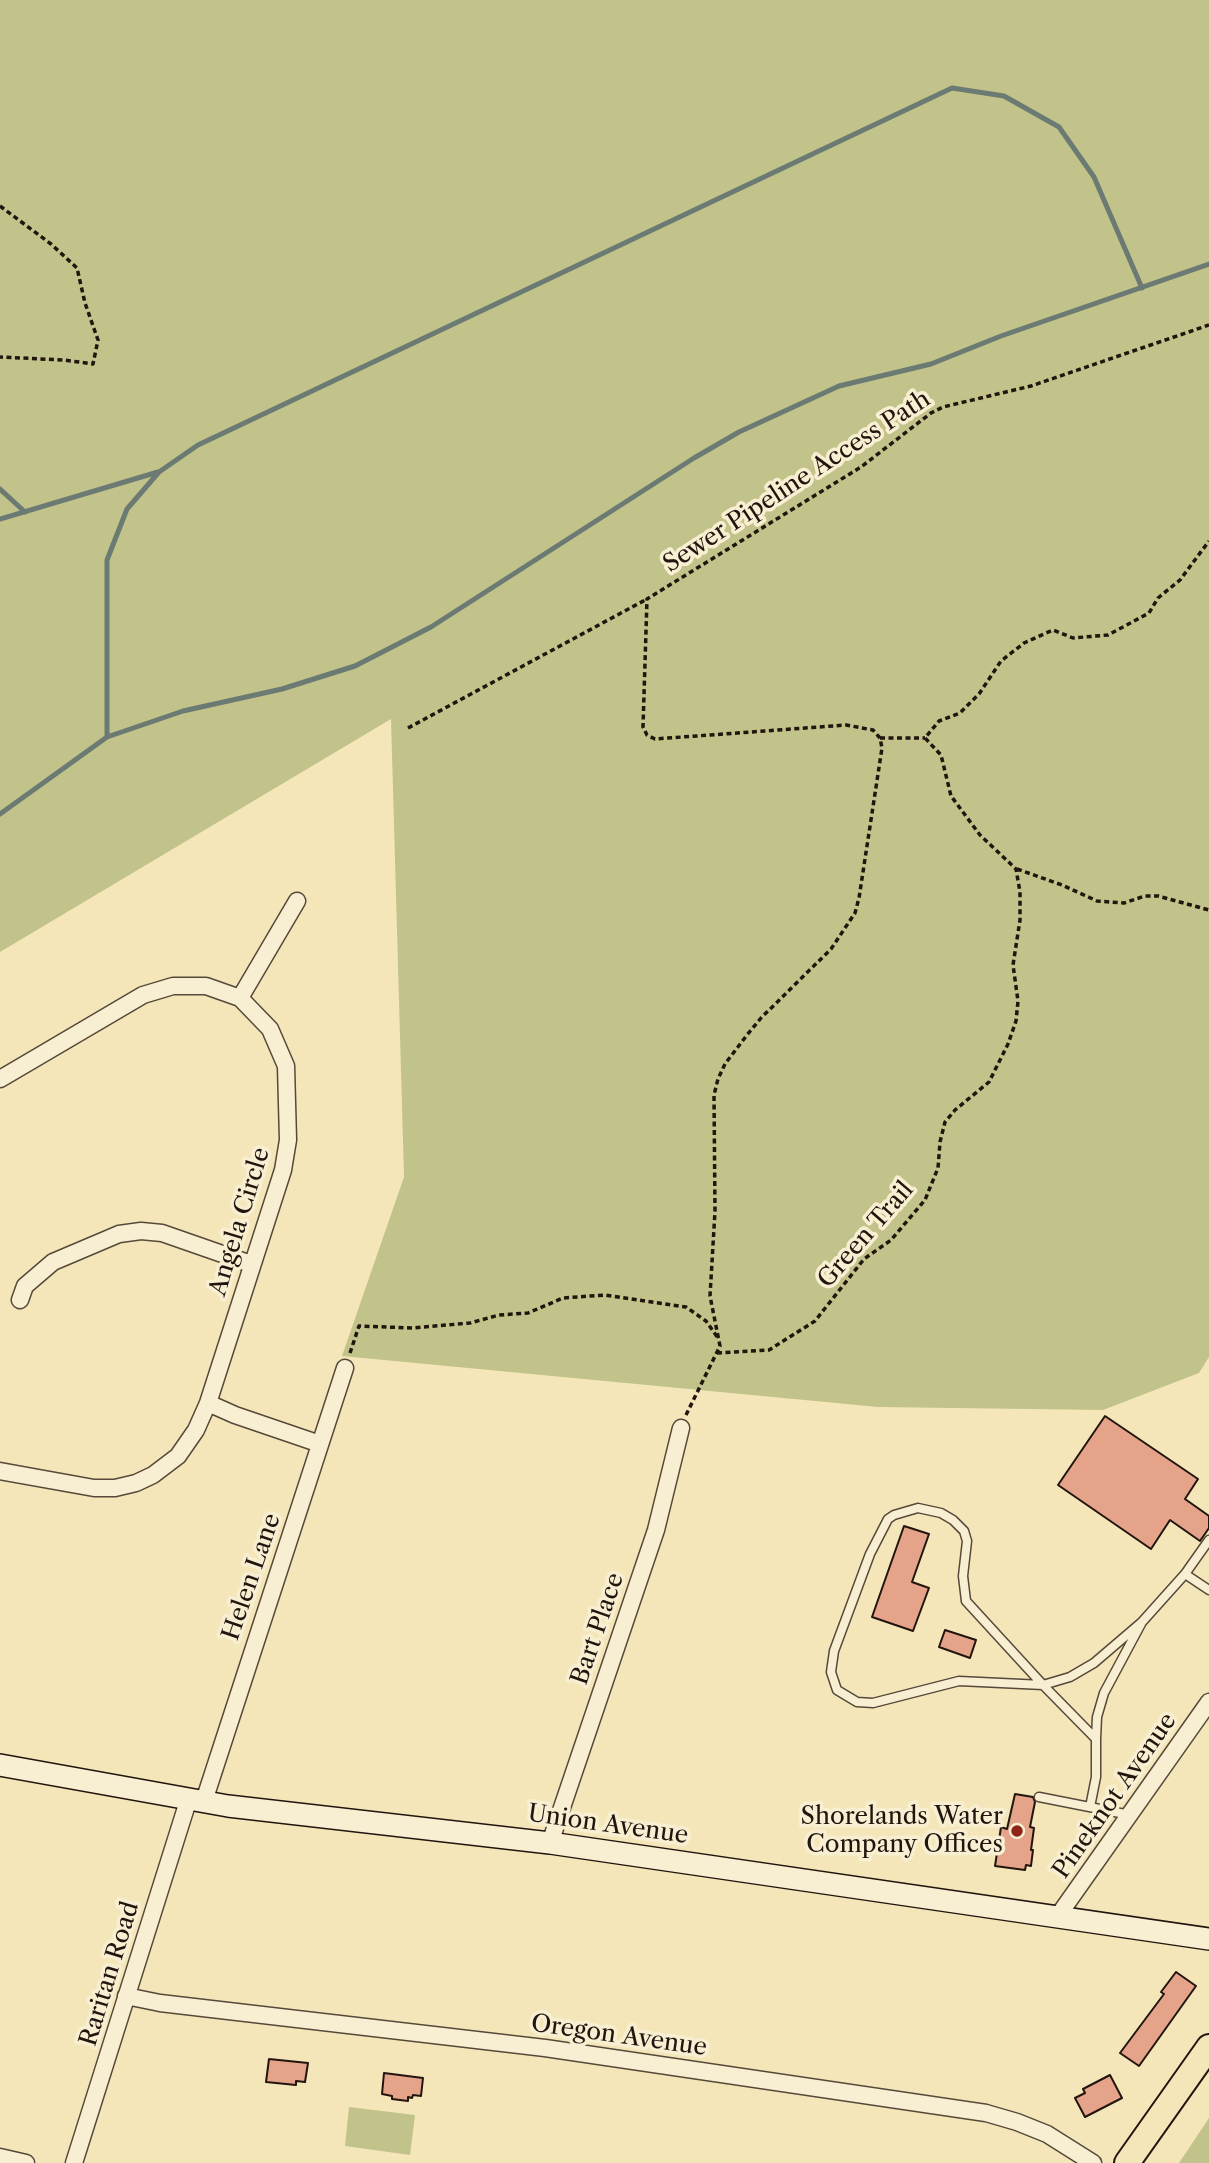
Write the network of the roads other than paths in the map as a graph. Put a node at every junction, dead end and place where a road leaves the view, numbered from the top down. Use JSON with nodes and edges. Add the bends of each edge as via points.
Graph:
{"nodes":[{"id":1,"x":297,"y":901,"type":"dead end"},
{"id":2,"x":240,"y":998,"type":"junction"},
{"id":3,"x":0,"y":1079,"type":"edge"},
{"id":4,"x":251,"y":1264,"type":"junction"},
{"id":5,"x":20,"y":1300,"type":"dead end"},
{"id":6,"x":345,"y":1368,"type":"road end"},
{"id":7,"x":208,"y":1403,"type":"junction"},
{"id":8,"x":681,"y":1428,"type":"road end"},
{"id":9,"x":320,"y":1444,"type":"junction"},
{"id":10,"x":0,"y":1471,"type":"edge"},
{"id":11,"x":1209,"y":1540,"type":"edge"},
{"id":12,"x":1185,"y":1574,"type":"junction"},
{"id":13,"x":1209,"y":1590,"type":"edge"},
{"id":14,"x":1142,"y":1622,"type":"junction"},
{"id":15,"x":1043,"y":1685,"type":"junction"},
{"id":16,"x":1209,"y":1702,"type":"edge"},
{"id":17,"x":1096,"y":1739,"type":"junction"},
{"id":18,"x":0,"y":1765,"type":"edge"},
{"id":19,"x":1039,"y":1797,"type":"dead end"},
{"id":20,"x":196,"y":1800,"type":"junction"},
{"id":21,"x":1090,"y":1807,"type":"junction"},
{"id":22,"x":1130,"y":1815,"type":"junction"},
{"id":23,"x":550,"y":1843,"type":"junction"},
{"id":24,"x":1058,"y":1916,"type":"junction"},
{"id":25,"x":1209,"y":1939,"type":"edge"},
{"id":26,"x":126,"y":1996,"type":"junction"},
{"id":27,"x":1209,"y":2048,"type":"edge"},
{"id":28,"x":0,"y":2157,"type":"edge"},
{"id":29,"x":26,"y":2163,"type":"edge"},
{"id":30,"x":74,"y":2163,"type":"edge"},
{"id":31,"x":1093,"y":2163,"type":"edge"},
{"id":32,"x":1127,"y":2163,"type":"edge"}],
"edges":[{"from":1,"to":2,"type":"street"},
{"from":2,"to":3,"type":"street","name":"Angela Circle","via":[[188,985],[143,995]]},
{"from":2,"to":4,"type":"street","name":"Angela Circle","via":[[270,1029],[287,1075],[288,1140],[283,1170]]},
{"from":4,"to":5,"type":"street","via":[[162,1233],[119,1234],[53,1262],[25,1286]]},
{"from":4,"to":7,"type":"street","name":"Angela Circle"},
{"from":6,"to":9,"type":"street","name":"Helen Lane"},
{"from":7,"to":9,"type":"street"},
{"from":7,"to":10,"type":"street","name":"Angela Circle","via":[[197,1430],[178,1456],[136,1483],[94,1488]]},
{"from":8,"to":23,"type":"street","name":"Bart Place","via":[[656,1530]]},
{"from":9,"to":20,"type":"street","name":"Helen Lane"},
{"from":11,"to":12,"type":"lane"},
{"from":12,"to":13,"type":"lane"},
{"from":12,"to":14,"type":"lane"},
{"from":14,"to":15,"type":"lane","via":[[1094,1663]]},
{"from":14,"to":17,"type":"lane","via":[[1104,1693]]},
{"from":15,"to":15,"type":"lane","via":[[966,1601],[967,1541],[960,1525],[941,1513],[918,1508],[888,1520],[870,1554],[834,1651],[831,1672],[837,1690],[857,1702],[873,1703],[959,1681]]},
{"from":15,"to":17,"type":"lane"},
{"from":16,"to":22,"type":"street","name":"Pineknot Avenue"},
{"from":17,"to":21,"type":"lane"},
{"from":18,"to":20,"type":"street","name":"Union Avenue"},
{"from":19,"to":21,"type":"lane"},
{"from":20,"to":23,"type":"street","name":"Union Avenue"},
{"from":20,"to":26,"type":"street","name":"Raritan Road"},
{"from":21,"to":22,"type":"lane"},
{"from":22,"to":24,"type":"street","name":"Pineknot Avenue"},
{"from":23,"to":24,"type":"street","name":"Union Avenue"},
{"from":24,"to":25,"type":"street","name":"Union Avenue"},
{"from":26,"to":30,"type":"street","name":"Raritan Road"},
{"from":26,"to":31,"type":"street","name":"Oregon Avenue","via":[[545,2048],[986,2113],[1047,2134]]},
{"from":27,"to":32,"type":"main road"},
{"from":28,"to":29,"type":"street"}]}
